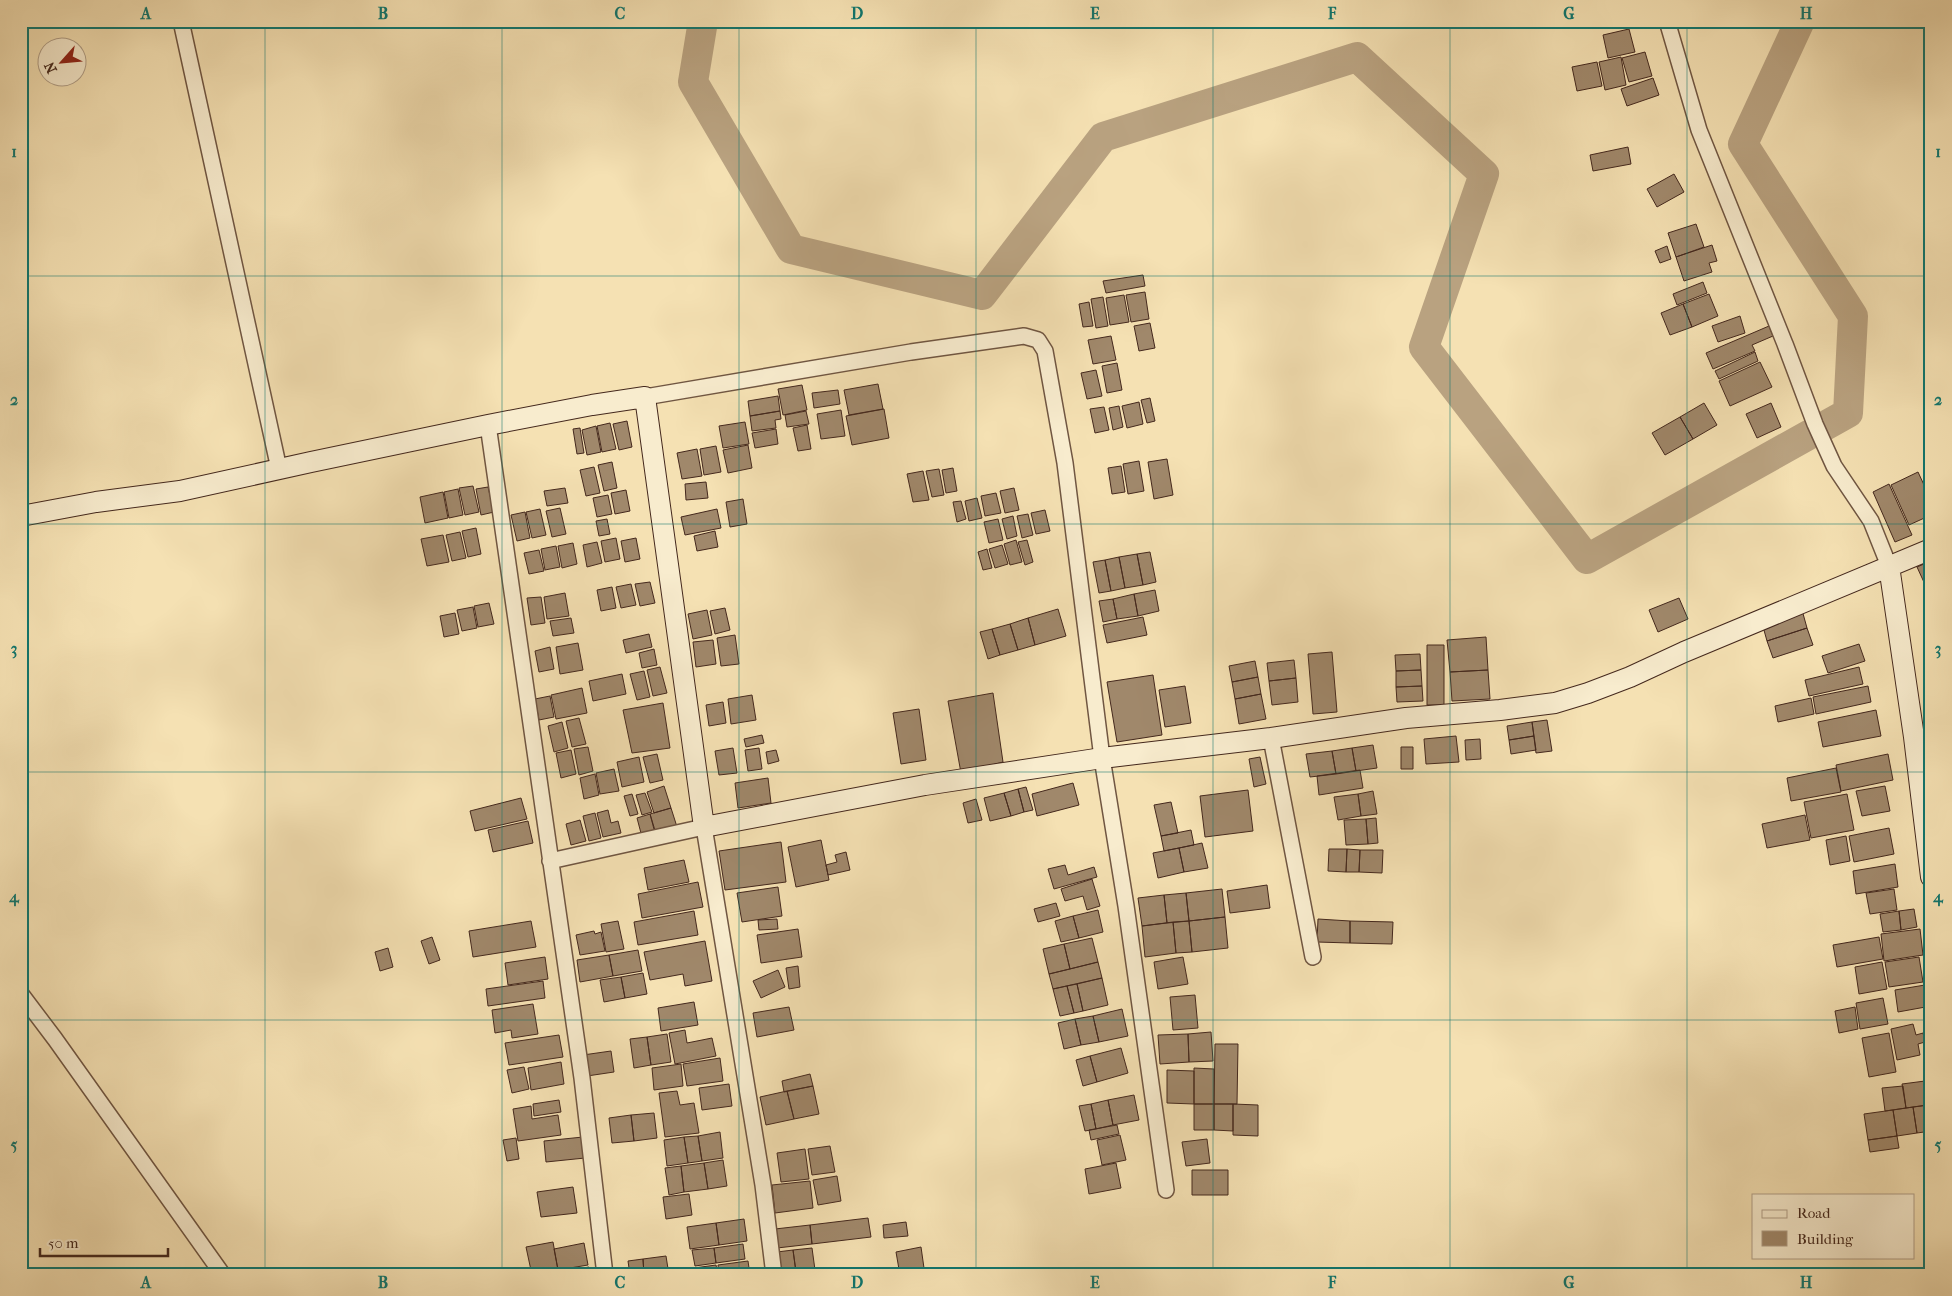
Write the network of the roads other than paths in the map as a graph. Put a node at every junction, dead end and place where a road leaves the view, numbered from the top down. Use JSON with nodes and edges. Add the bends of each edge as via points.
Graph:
{"nodes":[{"id":1,"x":181,"y":21,"type":"edge"},
{"id":2,"x":1667,"y":21,"type":"edge"},
{"id":3,"x":645,"y":397,"type":"junction"},
{"id":4,"x":488,"y":425,"type":"junction"},
{"id":5,"x":279,"y":469,"type":"junction"},
{"id":6,"x":21,"y":516,"type":"edge"},
{"id":7,"x":1931,"y":548,"type":"edge"},
{"id":8,"x":1889,"y":566,"type":"junction"},
{"id":9,"x":1271,"y":738,"type":"junction"},
{"id":10,"x":1102,"y":758,"type":"junction"},
{"id":11,"x":704,"y":827,"type":"junction"},
{"id":12,"x":550,"y":861,"type":"junction"},
{"id":13,"x":1931,"y":877,"type":"edge"},
{"id":14,"x":1312,"y":957,"type":"dead end"},
{"id":15,"x":21,"y":994,"type":"edge"},
{"id":16,"x":1166,"y":1190,"type":"dead end"},
{"id":17,"x":223,"y":1275,"type":"edge"},
{"id":18,"x":605,"y":1275,"type":"edge"},
{"id":19,"x":774,"y":1275,"type":"edge"}],
"edges":[{"from":1,"to":5,"type":"street"},
{"from":2,"to":8,"type":"street","via":[[1699,130],[1815,424],[1834,466],[1872,521]]},
{"from":3,"to":4,"type":"street"},
{"from":3,"to":10,"type":"street","via":[[911,352],[1024,336],[1038,340],[1045,351],[1065,463]]},
{"from":3,"to":11,"type":"street"},
{"from":4,"to":5,"type":"street"},
{"from":4,"to":12,"type":"street"},
{"from":5,"to":6,"type":"street","via":[[180,492],[96,502]]},
{"from":7,"to":8,"type":"street"},
{"from":8,"to":9,"type":"street","via":[[1630,677],[1563,700]]},
{"from":8,"to":13,"type":"street"},
{"from":9,"to":10,"type":"street"},
{"from":9,"to":14,"type":"street"},
{"from":10,"to":11,"type":"street","via":[[925,785]]},
{"from":10,"to":16,"type":"street"},
{"from":11,"to":12,"type":"street"},
{"from":11,"to":19,"type":"street","via":[[763,1185]]},
{"from":12,"to":18,"type":"street","via":[[582,1078]]},
{"from":15,"to":17,"type":"street"}]}
